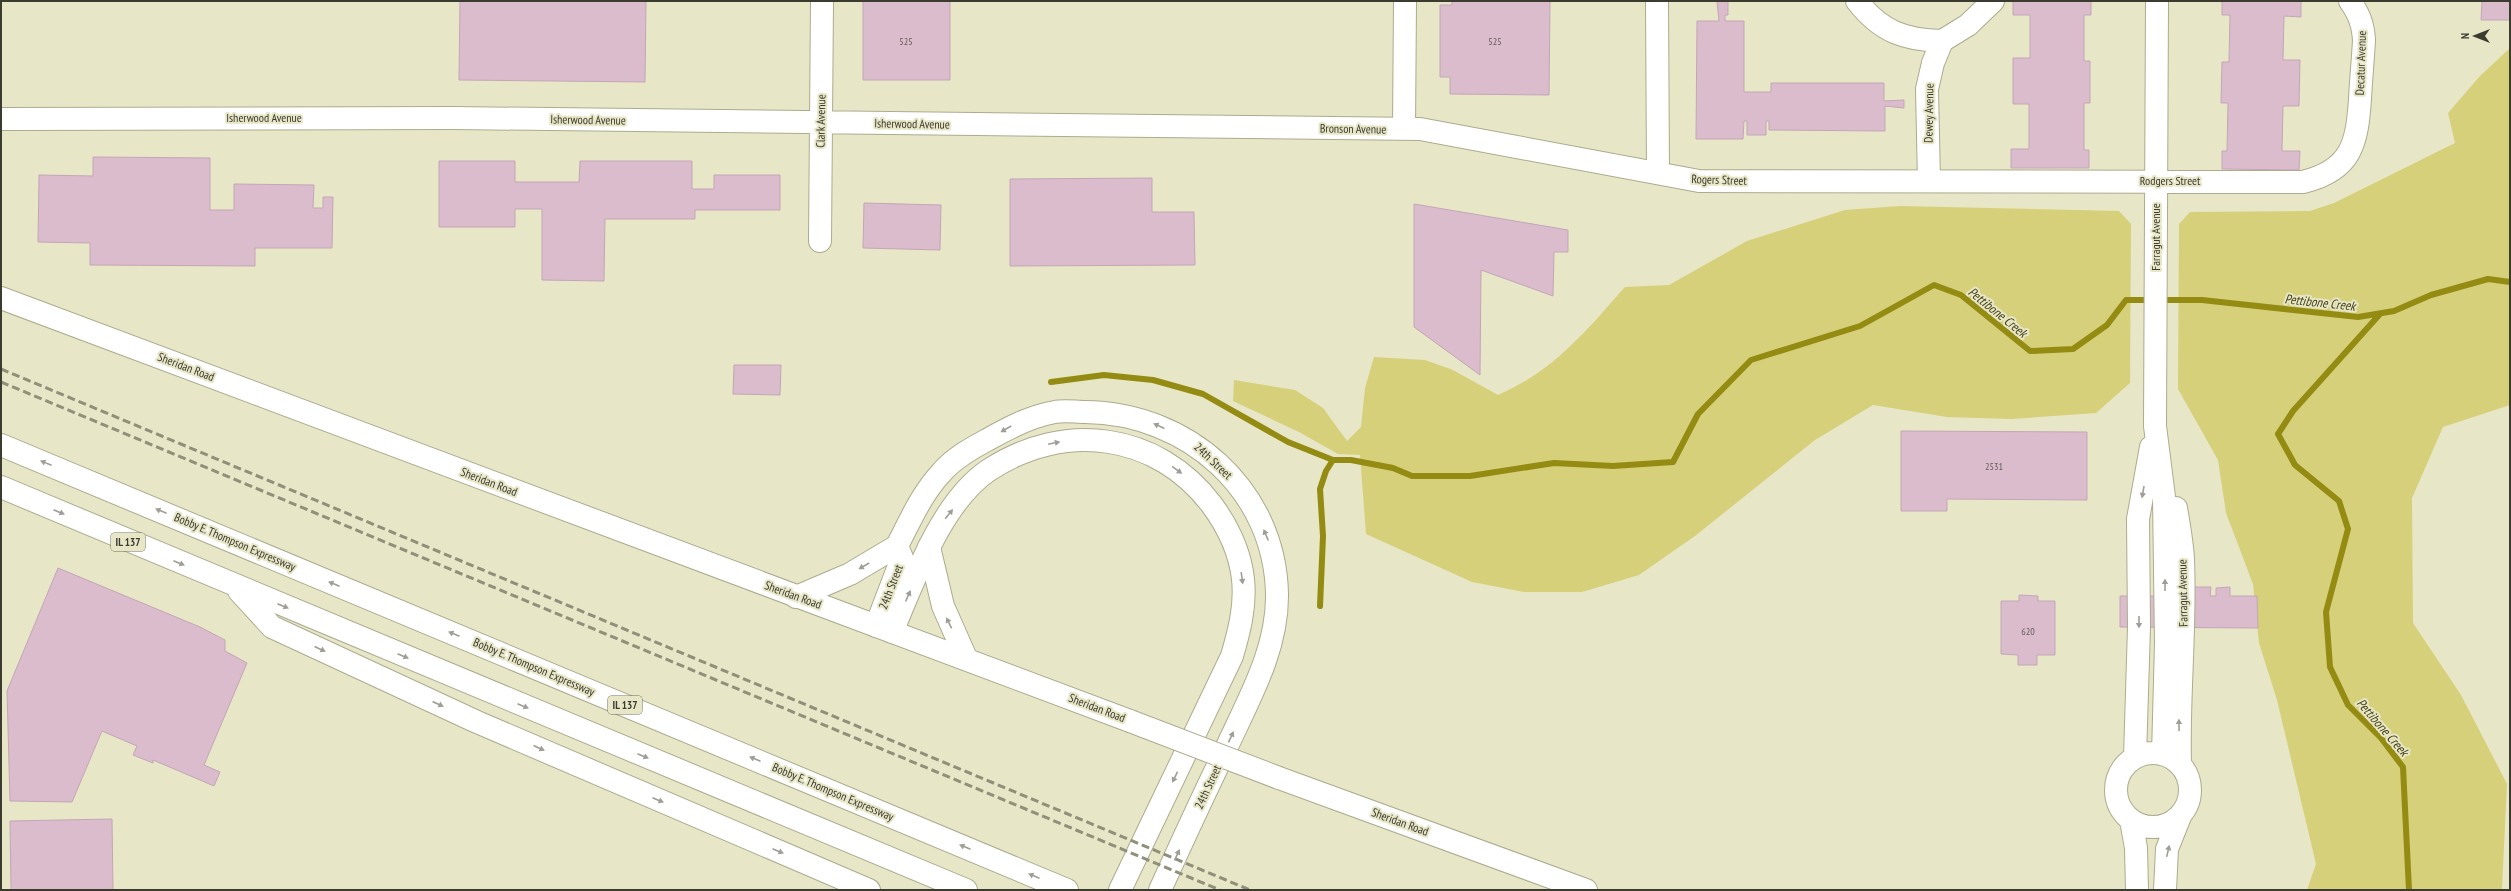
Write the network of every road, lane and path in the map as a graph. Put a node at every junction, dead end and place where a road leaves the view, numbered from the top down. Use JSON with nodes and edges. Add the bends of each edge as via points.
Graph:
{"nodes":[{"id":1,"x":822,"y":1,"type":"edge"},
{"id":2,"x":1405,"y":1,"type":"edge"},
{"id":3,"x":1657,"y":1,"type":"edge"},
{"id":4,"x":1857,"y":1,"type":"edge"},
{"id":5,"x":1993,"y":1,"type":"edge"},
{"id":6,"x":2157,"y":1,"type":"edge"},
{"id":7,"x":2350,"y":1,"type":"edge"},
{"id":8,"x":1942,"y":41,"type":"junction"},
{"id":9,"x":2360,"y":103,"type":"joint"},
{"id":10,"x":1,"y":119,"type":"edge"},
{"id":11,"x":821,"y":123,"type":"junction"},
{"id":12,"x":1174,"y":127,"type":"joint"},
{"id":13,"x":1404,"y":129,"type":"junction"},
{"id":14,"x":1658,"y":173,"type":"junction"},
{"id":15,"x":1929,"y":181,"type":"junction"},
{"id":16,"x":2156,"y":181,"type":"junction"},
{"id":17,"x":820,"y":241,"type":"dead end"},
{"id":18,"x":1,"y":298,"type":"edge"},
{"id":19,"x":2155,"y":426,"type":"junction"},
{"id":20,"x":1,"y":445,"type":"edge"},
{"id":21,"x":1,"y":487,"type":"edge"},
{"id":22,"x":897,"y":546,"type":"junction"},
{"id":23,"x":929,"y":547,"type":"junction"},
{"id":24,"x":234,"y":586,"type":"junction"},
{"id":25,"x":796,"y":597,"type":"junction"},
{"id":26,"x":884,"y":629,"type":"junction"},
{"id":27,"x":966,"y":658,"type":"junction"},
{"id":28,"x":2135,"y":757,"type":"junction"},
{"id":29,"x":2171,"y":759,"type":"junction"},
{"id":30,"x":2181,"y":814,"type":"junction"},
{"id":31,"x":2130,"y":820,"type":"junction"},
{"id":32,"x":869,"y":890,"type":"edge"},
{"id":33,"x":966,"y":890,"type":"edge"},
{"id":34,"x":1067,"y":890,"type":"edge"},
{"id":35,"x":1120,"y":890,"type":"edge"},
{"id":36,"x":1160,"y":890,"type":"edge"},
{"id":37,"x":1586,"y":890,"type":"edge"},
{"id":38,"x":2137,"y":890,"type":"edge"},
{"id":39,"x":2164,"y":890,"type":"edge"}],
"edges":[{"from":1,"to":11,"type":"main road","name":"Clark Avenue"},
{"from":2,"to":13,"type":"main road","name":"Bronson Avenue"},
{"from":3,"to":14,"type":"main road"},
{"from":4,"to":8,"type":"main road","via":[[1880,24],[1898,35],[1916,40]]},
{"from":5,"to":8,"type":"main road","via":[[1968,25]]},
{"from":6,"to":16,"type":"main road","name":"Farragut Avenue"},
{"from":7,"to":9,"type":"main road","name":"Decatur Avenue","via":[[2363,26]]},
{"from":8,"to":15,"type":"main road","name":"Dewey Avenue","via":[[1933,63],[1927,89]]},
{"from":9,"to":16,"type":"main road","name":"Rodgers Street","via":[[2357,133],[2352,146],[2340,163],[2317,179],[2303,182]]},
{"from":10,"to":11,"type":"main road","name":"Isherwood Avenue","via":[[454,118]]},
{"from":11,"to":12,"type":"main road","name":"Isherwood Avenue"},
{"from":11,"to":17,"type":"main road","name":"Clark Avenue"},
{"from":12,"to":13,"type":"main road","name":"Bronson Avenue"},
{"from":13,"to":14,"type":"main road","name":"Rogers Street","via":[[1420,129]]},
{"from":14,"to":15,"type":"main road","name":"Rogers Street","via":[[1700,181]]},
{"from":15,"to":16,"type":"main road","name":"Rodgers Street"},
{"from":16,"to":19,"type":"main road","name":"Farragut Avenue"},
{"from":18,"to":25,"type":"main road","name":"Sheridan Road"},
{"from":19,"to":28,"type":"main road","name":"Farragut Avenue","one_way":true,"via":[[2138,519],[2139,627]]},
{"from":29,"to":19,"type":"main road","name":"Farragut Avenue","one_way":true,"via":[[2164,497]]},
{"from":34,"to":20,"type":"main road","name":"Bobby E. Thompson Expressway","number":"IL 137","one_way":true},
{"from":21,"to":24,"type":"main road","number":"IL 137","one_way":true},
{"from":22,"to":25,"type":"main road","one_way":true,"via":[[850,574]]},
{"from":22,"to":26,"type":"main road","name":"24th Street","via":[[902,558]]},
{"from":36,"to":22,"type":"main road","name":"24th Street","one_way":true,"via":[[1263,667],[1273,636],[1277,592],[1271,545],[1254,507],[1225,470],[1190,441],[1148,421],[1104,412],[1055,411],[1012,426],[971,449],[942,471],[921,502]]},
{"from":26,"to":23,"type":"main road","name":"24th Street","one_way":true},
{"from":27,"to":23,"type":"main road","one_way":true,"via":[[942,606]]},
{"from":23,"to":35,"type":"main road","name":"24th Street","one_way":true,"via":[[944,520],[968,490],[988,471],[1024,452],[1052,443],[1078,439],[1117,443],[1142,450],[1165,462],[1204,494],[1230,535],[1243,580],[1240,628],[1232,656]]},
{"from":24,"to":32,"type":"main road","one_way":true,"via":[[272,627],[477,722]]},
{"from":24,"to":33,"type":"main road","number":"IL 137","one_way":true},
{"from":25,"to":26,"type":"main road","name":"Sheridan Road"},
{"from":26,"to":27,"type":"main road","name":"Sheridan Road"},
{"from":27,"to":37,"type":"main road","name":"Sheridan Road","bridge":true,"via":[[1279,778]]},
{"from":28,"to":29,"type":"main road","via":[[2146,753]]},
{"from":28,"to":31,"type":"main road","via":[[2123,768],[2116,783],[2119,807]]},
{"from":29,"to":30,"type":"main road","via":[[2187,775],[2190,787],[2189,800]]},
{"from":30,"to":31,"type":"main road","via":[[2163,827],[2150,828],[2137,825]]},
{"from":39,"to":30,"type":"main road","one_way":true,"via":[[2167,849]]},
{"from":31,"to":38,"type":"main road","via":[[2136,848]]}]}
